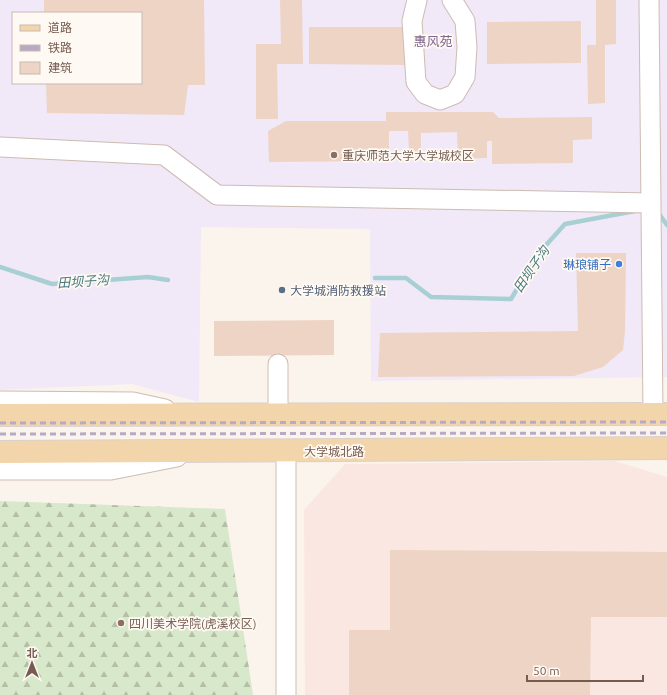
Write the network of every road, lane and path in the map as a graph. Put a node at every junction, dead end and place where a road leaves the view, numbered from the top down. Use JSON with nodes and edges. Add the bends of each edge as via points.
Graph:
{"nodes":[{"id":1,"x":418,"y":0,"type":"edge"},
{"id":2,"x":452,"y":0,"type":"edge"},
{"id":3,"x":649,"y":0,"type":"edge"},
{"id":4,"x":0,"y":147,"type":"edge"},
{"id":5,"x":650,"y":203,"type":"junction"},
{"id":6,"x":278,"y":364,"type":"dead end"},
{"id":7,"x":0,"y":401,"type":"edge"},
{"id":8,"x":278,"y":414,"type":"junction"},
{"id":9,"x":660,"y":414,"type":"edge"},
{"id":10,"x":0,"y":415,"type":"edge"},
{"id":11,"x":190,"y":415,"type":"junction"},
{"id":12,"x":667,"y":448,"type":"edge"},
{"id":13,"x":205,"y":451,"type":"junction"},
{"id":14,"x":286,"y":451,"type":"junction"},
{"id":15,"x":0,"y":452,"type":"edge"},
{"id":16,"x":0,"y":470,"type":"edge"},
{"id":17,"x":286,"y":695,"type":"edge"}],
"edges":[{"from":1,"to":2,"type":"street","via":[[412,21],[416,82],[425,94],[440,100],[455,94],[465,77],[468,47],[465,21]]},
{"from":3,"to":5,"type":"street"},
{"from":4,"to":5,"type":"street","via":[[164,155],[217,196]]},
{"from":5,"to":9,"type":"street"},
{"from":6,"to":8,"type":"street"},
{"from":7,"to":11,"type":"street","via":[[133,402]]},
{"from":8,"to":9,"type":"main road"},
{"from":8,"to":11,"type":"main road"},
{"from":10,"to":11,"type":"main road"},
{"from":12,"to":14,"type":"main road","name":"大学城北路"},
{"from":13,"to":14,"type":"main road","name":"大学城北路"},
{"from":13,"to":15,"type":"main road","name":"大学城北路"},
{"from":13,"to":16,"type":"street","via":[[111,470]]},
{"from":14,"to":17,"type":"street"}]}
